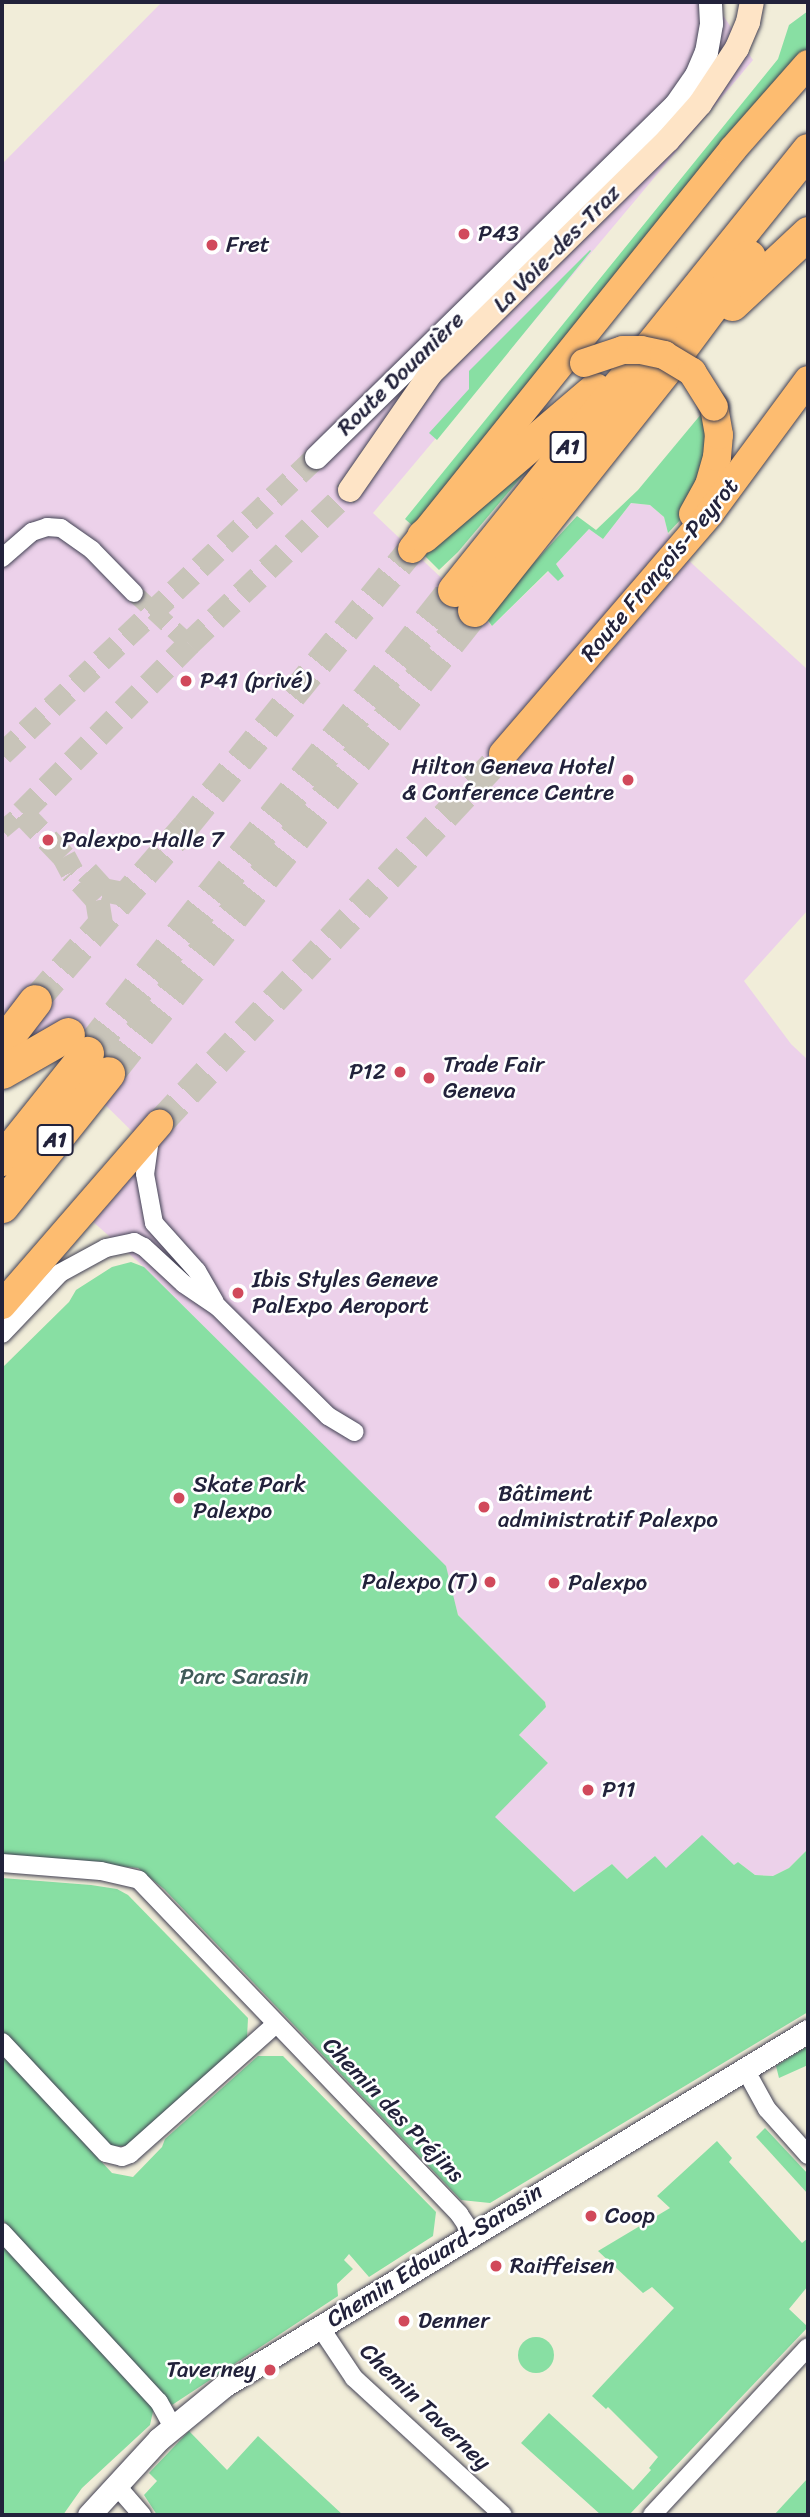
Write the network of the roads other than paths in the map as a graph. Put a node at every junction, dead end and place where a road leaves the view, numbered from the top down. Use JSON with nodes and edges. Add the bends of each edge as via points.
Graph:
{"nodes":[{"id":1,"x":710,"y":2,"type":"edge"},
{"id":2,"x":752,"y":2,"type":"edge"},
{"id":3,"x":808,"y":64,"type":"edge"},
{"id":4,"x":808,"y":150,"type":"edge"},
{"id":5,"x":808,"y":184,"type":"edge"},
{"id":6,"x":808,"y":233,"type":"edge"},
{"id":7,"x":682,"y":304,"type":"junction"},
{"id":8,"x":677,"y":355,"type":"junction"},
{"id":9,"x":808,"y":380,"type":"edge"},
{"id":10,"x":808,"y":395,"type":"edge"},
{"id":11,"x":532,"y":400,"type":"junction"},
{"id":12,"x":760,"y":448,"type":"junction"},
{"id":13,"x":316,"y":457,"type":"tunnel mouth"},
{"id":14,"x":350,"y":490,"type":"tunnel mouth"},
{"id":15,"x":417,"y":542,"type":"joint"},
{"id":16,"x":670,"y":556,"type":"junction"},
{"id":17,"x":2,"y":558,"type":"edge"},
{"id":18,"x":135,"y":593,"type":"tunnel mouth"},
{"id":19,"x":503,"y":754,"type":"tunnel mouth"},
{"id":20,"x":35,"y":1001,"type":"joint"},
{"id":21,"x":2,"y":1034,"type":"edge"},
{"id":22,"x":2,"y":1044,"type":"edge"},
{"id":23,"x":88,"y":1053,"type":"junction"},
{"id":24,"x":2,"y":1072,"type":"edge"},
{"id":25,"x":155,"y":1128,"type":"joint"},
{"id":26,"x":2,"y":1159,"type":"edge"},
{"id":27,"x":2,"y":1206,"type":"edge"},
{"id":28,"x":2,"y":1305,"type":"edge"},
{"id":29,"x":218,"y":1307,"type":"junction"},
{"id":30,"x":2,"y":1334,"type":"edge"},
{"id":31,"x":355,"y":1432,"type":"dead end"},
{"id":32,"x":2,"y":1863,"type":"edge"},
{"id":33,"x":276,"y":2024,"type":"junction"},
{"id":34,"x":808,"y":2031,"type":"edge"},
{"id":35,"x":2,"y":2042,"type":"edge"},
{"id":36,"x":745,"y":2069,"type":"junction"},
{"id":37,"x":808,"y":2155,"type":"edge"},
{"id":38,"x":2,"y":2232,"type":"edge"},
{"id":39,"x":472,"y":2233,"type":"junction"},
{"id":40,"x":320,"y":2327,"type":"junction"},
{"id":41,"x":807,"y":2349,"type":"edge"},
{"id":42,"x":173,"y":2427,"type":"junction"},
{"id":43,"x":116,"y":2485,"type":"junction"},
{"id":44,"x":89,"y":2515,"type":"edge"},
{"id":45,"x":142,"y":2515,"type":"edge"},
{"id":46,"x":503,"y":2515,"type":"edge"},
{"id":47,"x":652,"y":2515,"type":"edge"}],
"edges":[{"from":1,"to":13,"type":"street","name":"Route Douanière","via":[[706,52],[675,105]]},
{"from":2,"to":14,"type":"main road","name":"La Voie-des-Traz","via":[[737,48],[691,114],[431,373]]},
{"from":3,"to":11,"type":"main road","via":[[733,149]]},
{"from":4,"to":7,"type":"highway","number":"A1"},
{"from":5,"to":8,"type":"highway","number":"A1"},
{"from":6,"to":8,"type":"highway"},
{"from":7,"to":8,"type":"highway","number":"A1","via":[[464,600]]},
{"from":7,"to":15,"type":"highway","via":[[586,397]]},
{"from":9,"to":12,"type":"main road","name":"Route François-Peyrot"},
{"from":10,"to":12,"type":"main road"},
{"from":11,"to":15,"type":"main road"},
{"from":11,"to":16,"type":"main road","bridge":true,"via":[[584,363],[622,350],[664,355],[692,372],[714,408],[719,435],[715,467]]},
{"from":12,"to":16,"type":"main road","name":"Route François-Peyrot"},
{"from":16,"to":19,"type":"main road","name":"Route François-Peyrot","via":[[592,654]]},
{"from":17,"to":18,"type":"street","via":[[32,532],[61,528],[92,550]]},
{"from":20,"to":21,"type":"main road"},
{"from":20,"to":22,"type":"highway"},
{"from":23,"to":24,"type":"highway"},
{"from":23,"to":26,"type":"highway","number":"A1"},
{"from":23,"to":27,"type":"highway","number":"A1"},
{"from":25,"to":28,"type":"main road"},
{"from":25,"to":29,"type":"street","via":[[145,1174],[154,1223],[197,1272]]},
{"from":29,"to":30,"type":"street","via":[[184,1284],[145,1247],[125,1242],[60,1273]]},
{"from":29,"to":31,"type":"street","via":[[328,1416]]},
{"from":32,"to":33,"type":"street","name":"Chemin des Préjins","via":[[101,1871],[139,1880]]},
{"from":33,"to":35,"type":"street","via":[[122,2157],[106,2153]]},
{"from":33,"to":39,"type":"street","name":"Chemin des Préjins","via":[[459,2214]]},
{"from":34,"to":36,"type":"street","name":"Chemin Edouard-Sarasin"},
{"from":36,"to":37,"type":"street","via":[[767,2109]]},
{"from":36,"to":39,"type":"street","name":"Chemin Edouard-Sarasin"},
{"from":38,"to":42,"type":"street","via":[[159,2402]]},
{"from":39,"to":40,"type":"street","name":"Chemin Edouard-Sarasin"},
{"from":40,"to":42,"type":"street","name":"Chemin Edouard-Sarasin","via":[[225,2385]]},
{"from":40,"to":46,"type":"street","name":"Chemin Taverney","via":[[354,2378]]},
{"from":41,"to":47,"type":"street"},
{"from":42,"to":43,"type":"street","name":"Chemin Edouard-Sarasin"},
{"from":43,"to":44,"type":"street","name":"Chemin Edouard-Sarasin"},
{"from":43,"to":45,"type":"street"}]}
